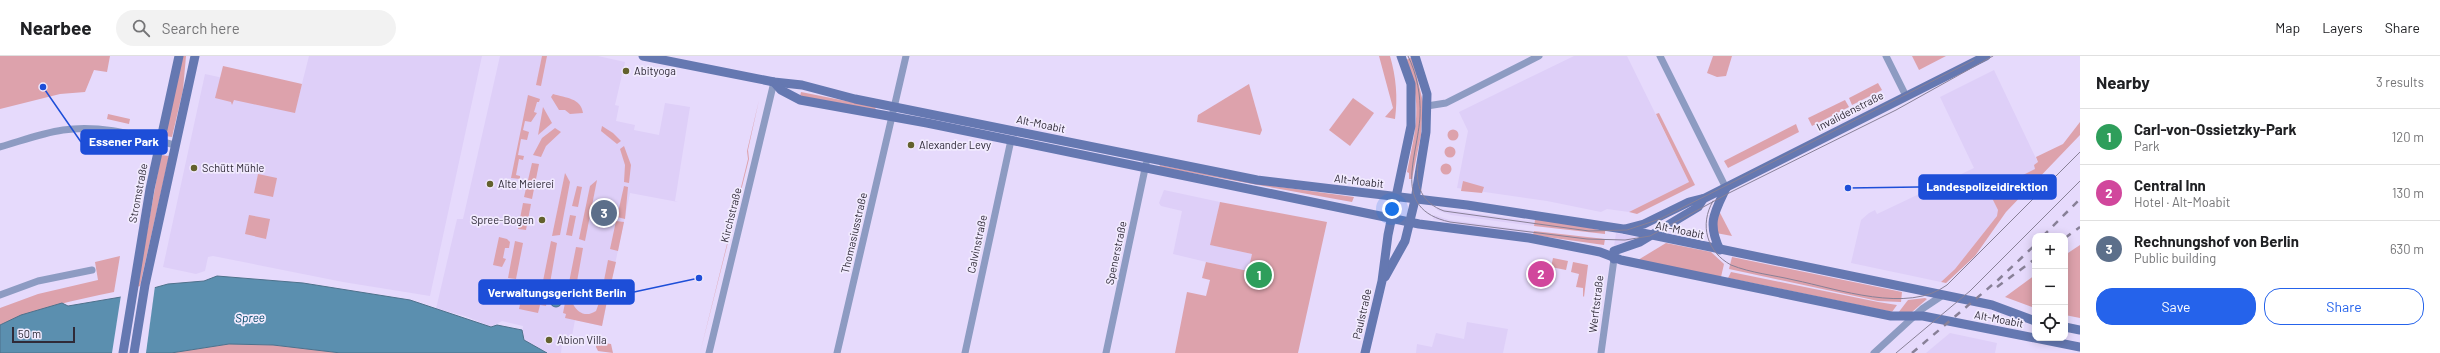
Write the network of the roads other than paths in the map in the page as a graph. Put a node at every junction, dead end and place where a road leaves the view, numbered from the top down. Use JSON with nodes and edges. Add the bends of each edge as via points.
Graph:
{"nodes":[{"id":1,"x":180,"y":56,"type":"edge"},
{"id":2,"x":195,"y":56,"type":"edge"},
{"id":3,"x":643,"y":56,"type":"edge"},
{"id":4,"x":906,"y":56,"type":"edge"},
{"id":5,"x":1401,"y":56,"type":"edge"},
{"id":6,"x":1415,"y":56,"type":"edge"},
{"id":7,"x":1539,"y":56,"type":"edge"},
{"id":8,"x":1660,"y":56,"type":"edge"},
{"id":9,"x":1886,"y":56,"type":"edge"},
{"id":10,"x":1986,"y":56,"type":"edge"},
{"id":11,"x":774,"y":82,"type":"junction"},
{"id":12,"x":1906,"y":96,"type":"junction"},
{"id":13,"x":894,"y":106,"type":"junction"},
{"id":14,"x":1427,"y":106,"type":"junction"},
{"id":15,"x":892,"y":118,"type":"junction"},
{"id":16,"x":1012,"y":140,"type":"junction"},
{"id":17,"x":160,"y":142,"type":"junction"},
{"id":18,"x":175,"y":146,"type":"junction"},
{"id":19,"x":0,"y":147,"type":"edge"},
{"id":20,"x":1147,"y":158,"type":"junction"},
{"id":21,"x":1145,"y":168,"type":"junction"},
{"id":22,"x":1726,"y":188,"type":"junction"},
{"id":23,"x":1397,"y":197,"type":"junction"},
{"id":24,"x":1703,"y":199,"type":"junction"},
{"id":25,"x":1415,"y":200,"type":"junction"},
{"id":26,"x":1393,"y":218,"type":"junction"},
{"id":27,"x":1410,"y":222,"type":"junction"},
{"id":28,"x":1623,"y":229,"type":"junction"},
{"id":29,"x":1650,"y":236,"type":"junction"},
{"id":30,"x":1720,"y":250,"type":"junction"},
{"id":31,"x":1614,"y":255,"type":"junction"},
{"id":32,"x":92,"y":270,"type":"dead end"},
{"id":33,"x":1382,"y":281,"type":"junction"},
{"id":34,"x":0,"y":295,"type":"edge"},
{"id":35,"x":1942,"y":295,"type":"junction"},
{"id":36,"x":1914,"y":316,"type":"junction"},
{"id":37,"x":2032,"y":320,"type":"edge"},
{"id":38,"x":2068,"y":328,"type":"edge"},
{"id":39,"x":2080,"y":330,"type":"edge"},
{"id":40,"x":2080,"y":347,"type":"edge"},
{"id":41,"x":123,"y":353,"type":"edge"},
{"id":42,"x":134,"y":353,"type":"edge"},
{"id":43,"x":709,"y":353,"type":"edge"},
{"id":44,"x":837,"y":353,"type":"edge"},
{"id":45,"x":966,"y":353,"type":"edge"},
{"id":46,"x":1106,"y":353,"type":"edge"},
{"id":47,"x":1365,"y":353,"type":"edge"},
{"id":48,"x":1601,"y":353,"type":"edge"},
{"id":49,"x":1874,"y":353,"type":"edge"}],
"edges":[{"from":1,"to":17,"type":"main road","name":"Stromstraße"},
{"from":2,"to":18,"type":"main road"},
{"from":3,"to":11,"type":"main road","name":"Alt-Moabit"},
{"from":4,"to":13,"type":"street","name":"Thomasiusstraße"},
{"from":5,"to":23,"type":"main road","name":"Paulstraße","via":[[1411,84],[1413,109]]},
{"from":6,"to":14,"type":"main road","name":"Paulstraße","via":[[1424,79]]},
{"from":7,"to":14,"type":"street","via":[[1446,103]]},
{"from":8,"to":22,"type":"street"},
{"from":9,"to":12,"type":"street"},
{"from":10,"to":12,"type":"main road","name":"Invalidenstraße"},
{"from":11,"to":13,"type":"main road","name":"Alt-Moabit","via":[[802,85]]},
{"from":11,"to":15,"type":"main road","name":"Alt-Moabit","via":[[781,90],[796,99]]},
{"from":11,"to":43,"type":"street","name":"Kirchstraße"},
{"from":12,"to":22,"type":"main road","name":"Invalidenstraße"},
{"from":13,"to":15,"type":"street","name":"Thomasiusstraße"},
{"from":13,"to":20,"type":"main road","name":"Alt-Moabit"},
{"from":14,"to":25,"type":"main road","name":"Paulstraße","via":[[1426,132]]},
{"from":15,"to":16,"type":"main road","name":"Alt-Moabit"},
{"from":15,"to":44,"type":"street","name":"Thomasiusstraße"},
{"from":16,"to":21,"type":"main road","name":"Alt-Moabit"},
{"from":16,"to":45,"type":"street","name":"Calvinstraße"},
{"from":17,"to":18,"type":"street"},
{"from":17,"to":19,"type":"street","via":[[119,132],[80,128],[56,131]]},
{"from":17,"to":41,"type":"main road","name":"Stromstraße"},
{"from":18,"to":42,"type":"main road","via":[[145,285]]},
{"from":20,"to":21,"type":"street","name":"Spenerstraße"},
{"from":20,"to":23,"type":"main road","name":"Alt-Moabit","via":[[1263,181]]},
{"from":21,"to":26,"type":"main road","name":"Alt-Moabit"},
{"from":21,"to":46,"type":"street","name":"Spenerstraße"},
{"from":22,"to":24,"type":"main road","name":"Invalidenstraße"},
{"from":22,"to":30,"type":"main road","via":[[1712,222],[1713,236]]},
{"from":23,"to":25,"type":"main road","name":"Alt-Moabit"},
{"from":23,"to":26,"type":"main road","name":"Paulstraße"},
{"from":24,"to":28,"type":"main road","name":"Invalidenstraße","via":[[1689,202],[1644,224]]},
{"from":24,"to":29,"type":"main road","name":"Invalidenstraße","via":[[1698,207]]},
{"from":25,"to":27,"type":"main road","name":"Paulstraße"},
{"from":25,"to":28,"type":"main road","name":"Alt-Moabit","via":[[1527,213]]},
{"from":26,"to":27,"type":"main road","name":"Alt-Moabit"},
{"from":26,"to":33,"type":"main road","name":"Paulstraße"},
{"from":27,"to":31,"type":"main road","name":"Alt-Moabit","via":[[1522,237]]},
{"from":27,"to":33,"type":"main road","name":"Paulstraße","via":[[1403,245]]},
{"from":28,"to":29,"type":"main road","name":"Alt-Moabit"},
{"from":29,"to":30,"type":"main road","name":"Alt-Moabit"},
{"from":29,"to":31,"type":"main road","name":"Invalidenstraße"},
{"from":30,"to":35,"type":"main road","name":"Alt-Moabit"},
{"from":31,"to":36,"type":"main road","name":"Alt-Moabit","via":[[1891,316]]},
{"from":31,"to":48,"type":"street","name":"Werftstraße"},
{"from":32,"to":34,"type":"street","via":[[38,281]]},
{"from":33,"to":47,"type":"main road","name":"Paulstraße"},
{"from":35,"to":36,"type":"street"},
{"from":35,"to":37,"type":"main road","name":"Alt-Moabit","via":[[1992,305]]},
{"from":36,"to":40,"type":"main road","name":"Alt-Moabit"},
{"from":36,"to":49,"type":"street"},
{"from":38,"to":39,"type":"main road"}]}
